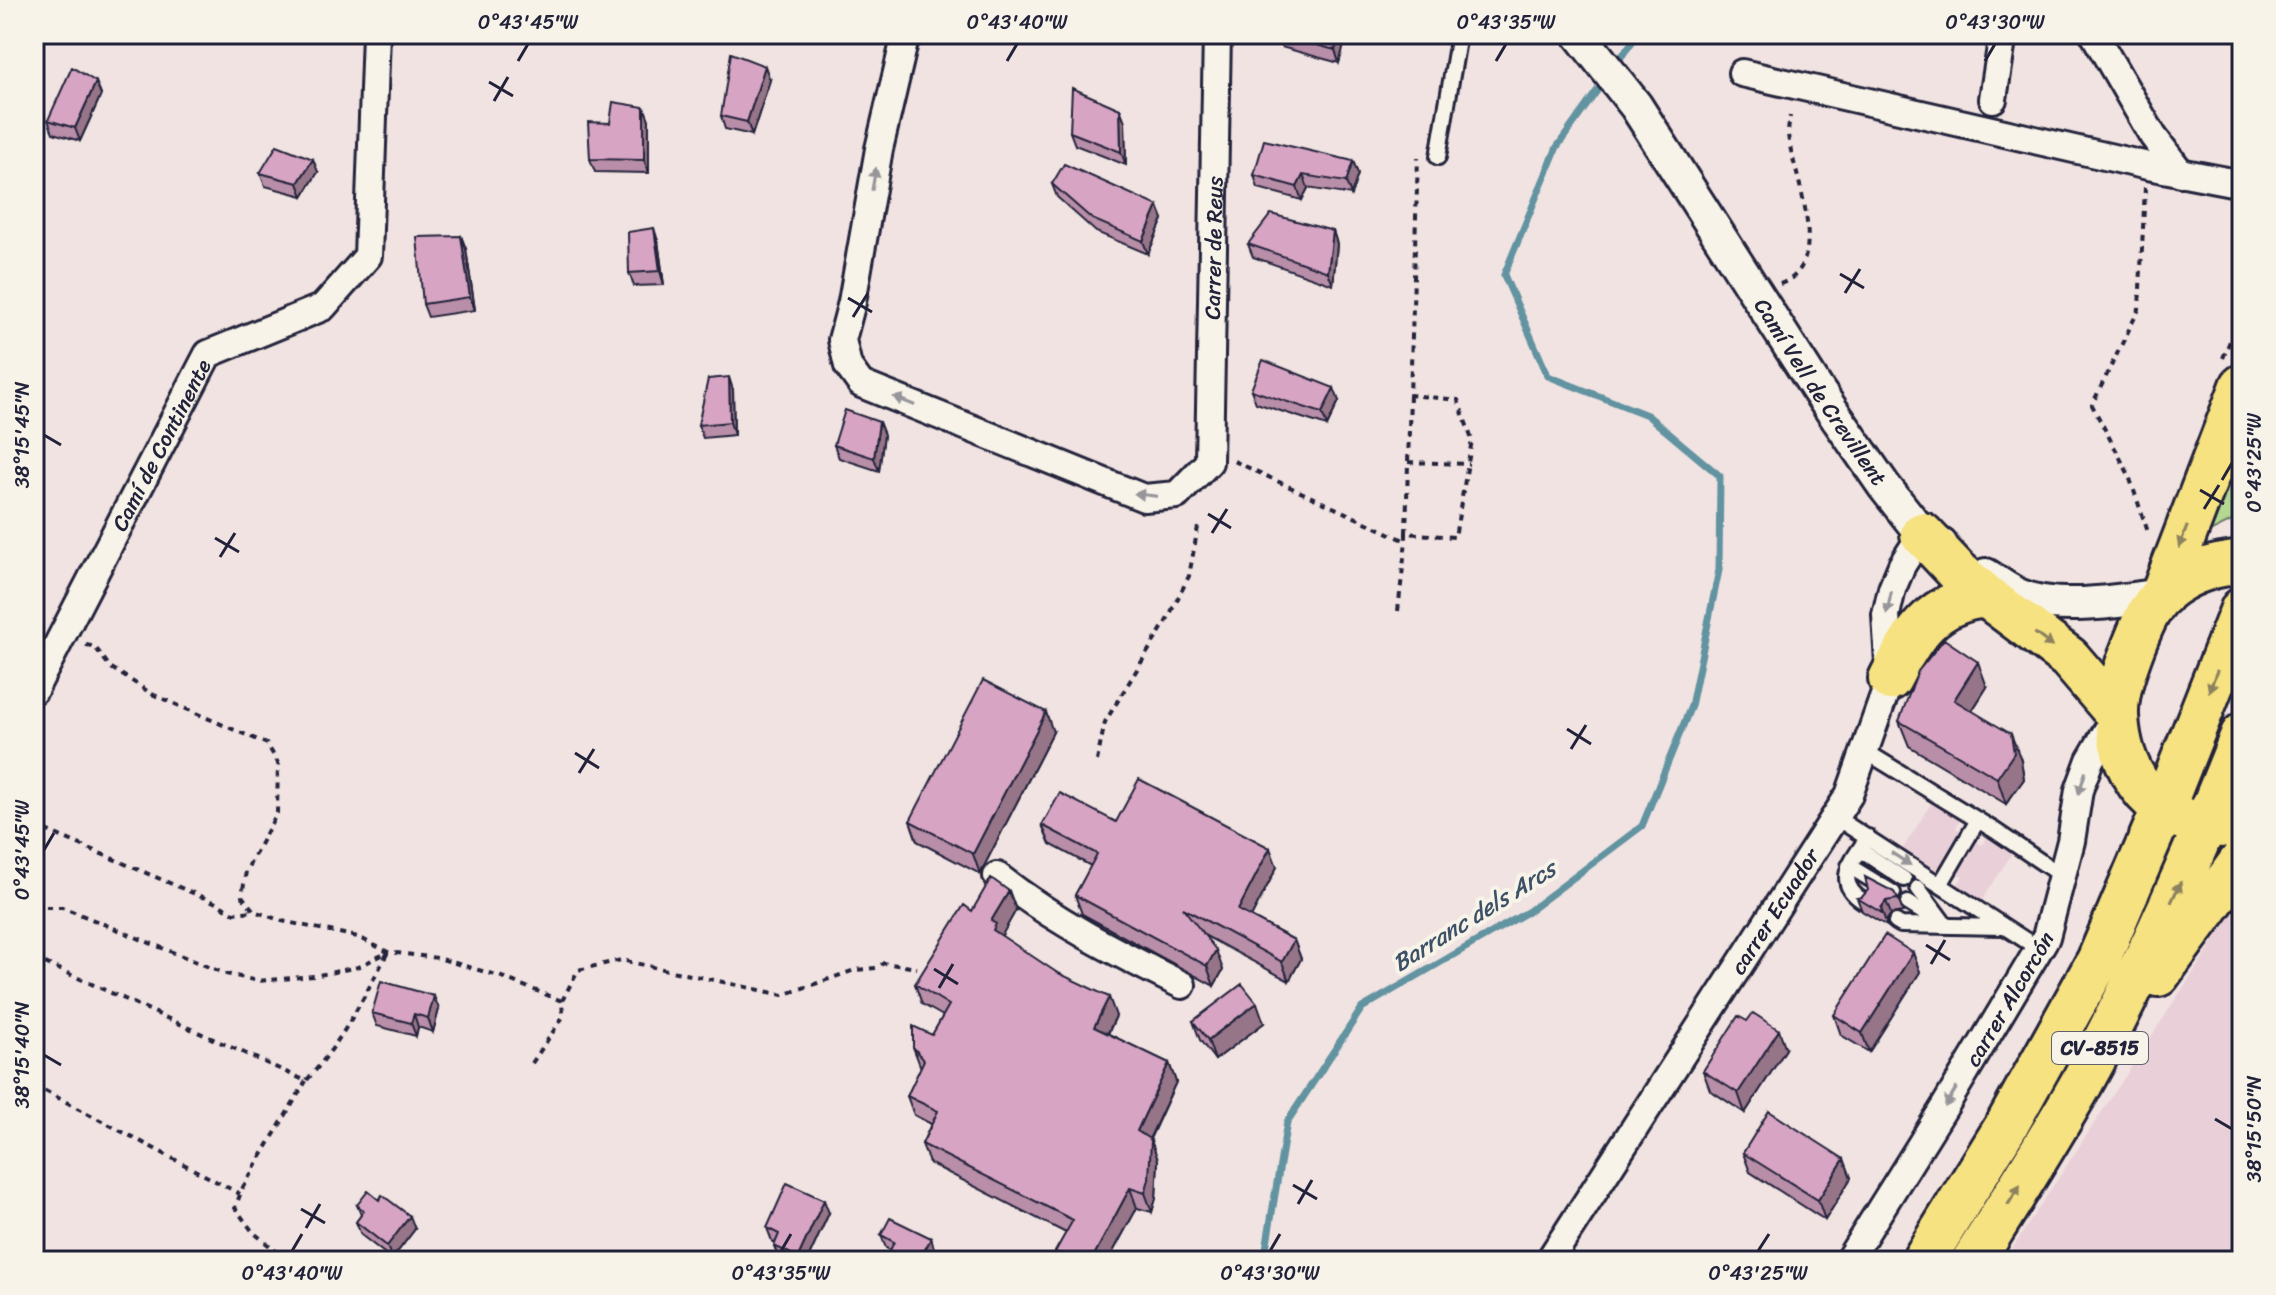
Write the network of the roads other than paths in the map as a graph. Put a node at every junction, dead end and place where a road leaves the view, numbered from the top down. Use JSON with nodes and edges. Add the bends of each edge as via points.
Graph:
{"nodes":[{"id":1,"x":376,"y":34,"type":"edge"},
{"id":2,"x":906,"y":34,"type":"edge"},
{"id":3,"x":1217,"y":34,"type":"edge"},
{"id":4,"x":1459,"y":34,"type":"edge"},
{"id":5,"x":1579,"y":34,"type":"edge"},
{"id":6,"x":2003,"y":34,"type":"edge"},
{"id":7,"x":2094,"y":34,"type":"edge"},
{"id":8,"x":1742,"y":73,"type":"dead end"},
{"id":9,"x":1993,"y":99,"type":"dead end"},
{"id":10,"x":1438,"y":157,"type":"dead end"},
{"id":11,"x":2181,"y":173,"type":"junction"},
{"id":12,"x":2242,"y":184,"type":"edge"},
{"id":13,"x":2242,"y":386,"type":"edge"},
{"id":14,"x":1922,"y":534,"type":"junction"},
{"id":15,"x":2242,"y":562,"type":"edge"},
{"id":16,"x":2162,"y":595,"type":"junction"},
{"id":17,"x":1986,"y":596,"type":"junction"},
{"id":18,"x":2242,"y":609,"type":"edge"},
{"id":19,"x":1890,"y":679,"type":"junction"},
{"id":20,"x":34,"y":690,"type":"edge"},
{"id":21,"x":2117,"y":714,"type":"junction"},
{"id":22,"x":2242,"y":735,"type":"edge"},
{"id":23,"x":1865,"y":751,"type":"junction"},
{"id":24,"x":2129,"y":768,"type":"junction"},
{"id":25,"x":2163,"y":809,"type":"junction"},
{"id":26,"x":1835,"y":817,"type":"junction"},
{"id":27,"x":1978,"y":820,"type":"junction"},
{"id":28,"x":2224,"y":825,"type":"edge"},
{"id":29,"x":1864,"y":844,"type":"junction"},
{"id":30,"x":2242,"y":860,"type":"edge"},
{"id":31,"x":1849,"y":866,"type":"junction"},
{"id":32,"x":997,"y":876,"type":"dead end"},
{"id":33,"x":2062,"y":876,"type":"junction"},
{"id":34,"x":1904,"y":879,"type":"dead end"},
{"id":35,"x":1940,"y":885,"type":"junction"},
{"id":36,"x":1918,"y":888,"type":"dead end"},
{"id":37,"x":1895,"y":894,"type":"edge"},
{"id":38,"x":1863,"y":901,"type":"edge"},
{"id":39,"x":1908,"y":903,"type":"dead end"},
{"id":40,"x":1896,"y":922,"type":"dead end"},
{"id":41,"x":1946,"y":926,"type":"junction"},
{"id":42,"x":2006,"y":928,"type":"junction"},
{"id":43,"x":2039,"y":949,"type":"junction"},
{"id":44,"x":2098,"y":961,"type":"junction"},
{"id":45,"x":1182,"y":985,"type":"dead end"},
{"id":46,"x":2081,"y":1084,"type":"junction"},
{"id":47,"x":1549,"y":1261,"type":"edge"},
{"id":48,"x":1848,"y":1261,"type":"edge"},
{"id":49,"x":1923,"y":1261,"type":"edge"},
{"id":50,"x":1973,"y":1261,"type":"edge"}],
"edges":[{"from":1,"to":20,"type":"street","name":"Camí de Continente","via":[[368,256],[323,307],[208,354]]},
{"from":3,"to":2,"type":"street","name":"Carrer de Reus","one_way":true,"via":[[1219,460],[1177,495],[1144,498],[861,384],[848,366],[842,340]]},
{"from":4,"to":10,"type":"lane"},
{"from":5,"to":14,"type":"street","name":"Camí Vell de Crevillent","via":[[1636,106],[1834,413]]},
{"from":6,"to":9,"type":"street"},
{"from":7,"to":11,"type":"street","via":[[2153,136]]},
{"from":8,"to":11,"type":"street"},
{"from":11,"to":12,"type":"street"},
{"from":13,"to":16,"type":"main road","one_way":true},
{"from":14,"to":16,"type":"street","name":"Camí Vell de Crevillent","via":[[2020,596],[2079,604]]},
{"from":14,"to":17,"type":"main road"},
{"from":14,"to":19,"type":"street","name":"carrer Ecuador","one_way":true,"via":[[1902,565],[1886,615]]},
{"from":15,"to":16,"type":"main road","via":[[2201,570]]},
{"from":16,"to":21,"type":"main road","via":[[2138,635]]},
{"from":17,"to":19,"type":"main road","via":[[1954,605],[1926,622]]},
{"from":17,"to":21,"type":"main road","one_way":true,"via":[[2069,658]]},
{"from":18,"to":25,"type":"main road","number":"CV-8515","one_way":true},
{"from":19,"to":23,"type":"street","name":"carrer Ecuador"},
{"from":21,"to":24,"type":"main road"},
{"from":21,"to":33,"type":"street","name":"carrer Alcorcón","one_way":true,"via":[[2079,790]]},
{"from":22,"to":28,"type":"main road","number":"CV-8515"},
{"from":23,"to":26,"type":"street","name":"carrer Ecuador"},
{"from":23,"to":27,"type":"lane"},
{"from":24,"to":25,"type":"main road","via":[[2142,792]]},
{"from":24,"to":44,"type":"main road","via":[[2126,860]]},
{"from":25,"to":28,"type":"main road","via":[[2180,818]]},
{"from":25,"to":44,"type":"main road","number":"CV-8515"},
{"from":26,"to":29,"type":"lane"},
{"from":26,"to":47,"type":"street","name":"carrer Ecuador"},
{"from":27,"to":33,"type":"lane"},
{"from":27,"to":35,"type":"lane"},
{"from":46,"to":28,"type":"main road","number":"CV-8515","one_way":true},
{"from":29,"to":31,"type":"lane"},
{"from":29,"to":34,"type":"lane"},
{"from":29,"to":35,"type":"lane","one_way":true},
{"from":30,"to":46,"type":"main road"},
{"from":31,"to":37,"type":"lane"},
{"from":31,"to":38,"type":"lane","via":[[1847,885]]},
{"from":32,"to":45,"type":"street","via":[[1079,933]]},
{"from":33,"to":43,"type":"street","name":"carrer Alcorcón"},
{"from":35,"to":42,"type":"lane"},
{"from":36,"to":41,"type":"lane"},
{"from":39,"to":41,"type":"lane"},
{"from":40,"to":41,"type":"lane"},
{"from":41,"to":42,"type":"lane"},
{"from":42,"to":43,"type":"lane"},
{"from":43,"to":48,"type":"street","name":"carrer Alcorcón","one_way":true},
{"from":44,"to":49,"type":"main road","number":"CV-8515"},
{"from":50,"to":46,"type":"main road","number":"CV-8515","one_way":true}]}
